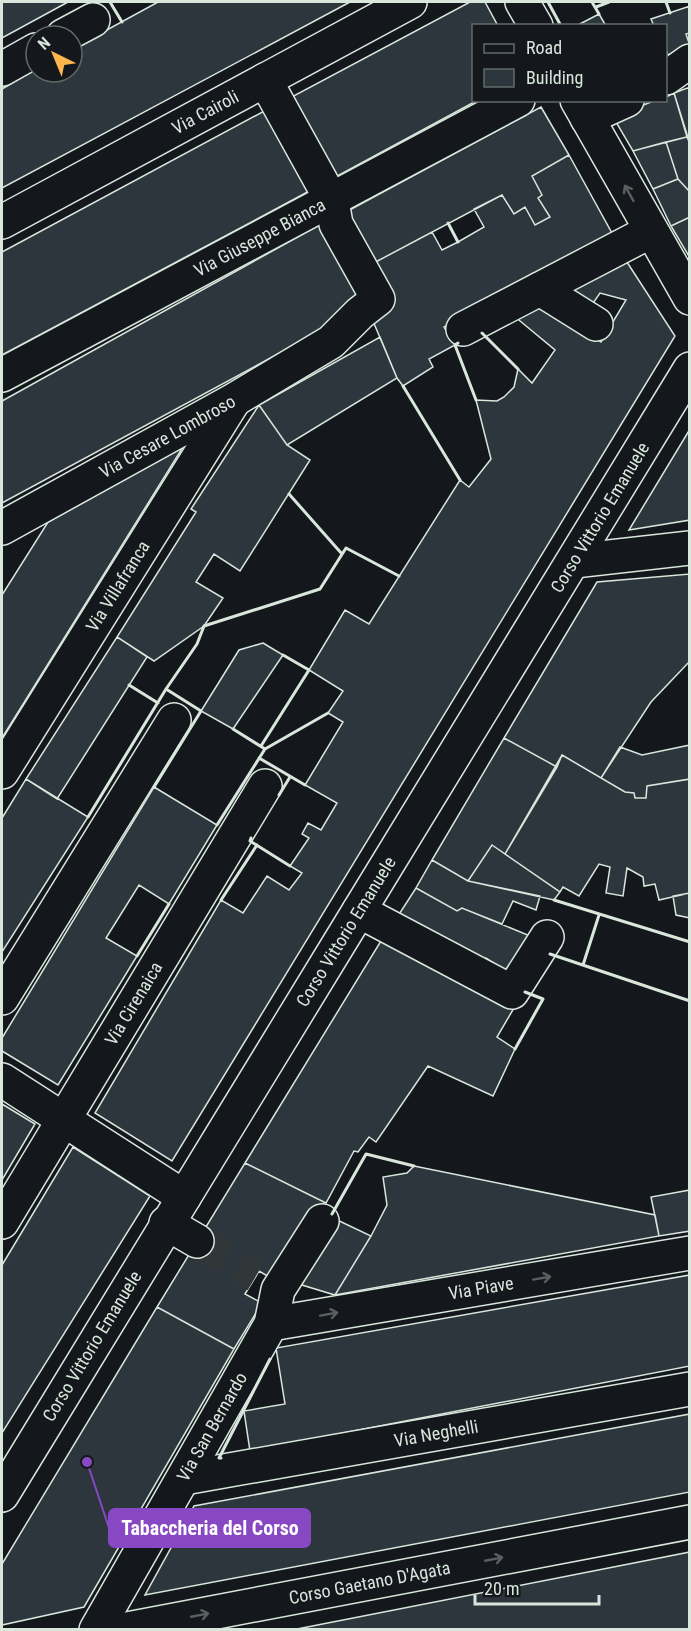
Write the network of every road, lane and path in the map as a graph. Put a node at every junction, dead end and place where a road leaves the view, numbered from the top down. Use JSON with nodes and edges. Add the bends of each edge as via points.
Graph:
{"nodes":[{"id":1,"x":410,"y":2,"type":"edge"},
{"id":2,"x":93,"y":20,"type":"dead end"},
{"id":3,"x":84,"y":25,"type":"edge"},
{"id":4,"x":24,"y":57,"type":"edge"},
{"id":5,"x":690,"y":61,"type":"edge"},
{"id":6,"x":2,"y":69,"type":"edge"},
{"id":7,"x":667,"y":77,"type":"edge"},
{"id":8,"x":265,"y":80,"type":"junction"},
{"id":9,"x":514,"y":102,"type":"edge"},
{"id":10,"x":617,"y":102,"type":"edge"},
{"id":11,"x":582,"y":109,"type":"edge"},
{"id":12,"x":332,"y":201,"type":"junction"},
{"id":13,"x":2,"y":222,"type":"edge"},
{"id":14,"x":651,"y":231,"type":"junction"},
{"id":15,"x":540,"y":289,"type":"junction"},
{"id":16,"x":690,"y":298,"type":"edge"},
{"id":17,"x":596,"y":324,"type":"dead end"},
{"id":18,"x":463,"y":330,"type":"dead end"},
{"id":19,"x":690,"y":369,"type":"edge"},
{"id":20,"x":2,"y":375,"type":"edge"},
{"id":21,"x":234,"y":400,"type":"junction"},
{"id":22,"x":10,"y":523,"type":"edge"},
{"id":23,"x":2,"y":546,"type":"edge"},
{"id":24,"x":690,"y":548,"type":"edge"},
{"id":25,"x":574,"y":561,"type":"junction"},
{"id":26,"x":174,"y":720,"type":"dead end"},
{"id":27,"x":2,"y":772,"type":"edge"},
{"id":28,"x":266,"y":786,"type":"dead end"},
{"id":29,"x":358,"y":910,"type":"junction"},
{"id":30,"x":547,"y":937,"type":"dead end"},
{"id":31,"x":2,"y":998,"type":"edge"},
{"id":32,"x":2,"y":1080,"type":"edge"},
{"id":33,"x":64,"y":1120,"type":"junction"},
{"id":34,"x":175,"y":1210,"type":"junction"},
{"id":35,"x":322,"y":1221,"type":"dead end"},
{"id":36,"x":2,"y":1222,"type":"edge"},
{"id":37,"x":197,"y":1241,"type":"tunnel mouth"},
{"id":38,"x":690,"y":1252,"type":"edge"},
{"id":39,"x":271,"y":1324,"type":"junction"},
{"id":40,"x":690,"y":1389,"type":"edge"},
{"id":41,"x":184,"y":1478,"type":"junction"},
{"id":42,"x":2,"y":1495,"type":"edge"},
{"id":43,"x":690,"y":1522,"type":"edge"},
{"id":44,"x":96,"y":1629,"type":"edge"},
{"id":45,"x":122,"y":1629,"type":"edge"}],
"edges":[{"from":1,"to":8,"type":"street","name":"Via Cairoli"},
{"from":2,"to":3,"type":"street"},
{"from":4,"to":6,"type":"street"},
{"from":5,"to":7,"type":"street"},
{"from":8,"to":12,"type":"street"},
{"from":8,"to":13,"type":"street","name":"Via Cairoli"},
{"from":9,"to":12,"type":"street","name":"Via Giuseppe Bianca"},
{"from":10,"to":11,"type":"street"},
{"from":14,"to":11,"type":"street","one_way":true},
{"from":12,"to":20,"type":"street","name":"Via Giuseppe Bianca"},
{"from":12,"to":21,"type":"street","name":"Via Cesare Lombroso","via":[[336,224],[378,299],[331,342]]},
{"from":14,"to":15,"type":"street"},
{"from":14,"to":16,"type":"street"},
{"from":15,"to":17,"type":"street"},
{"from":15,"to":18,"type":"street"},
{"from":19,"to":25,"type":"street","name":"Corso Vittorio Emanuele"},
{"from":21,"to":22,"type":"street","name":"Via Cesare Lombroso"},
{"from":21,"to":27,"type":"street","name":"Via Villafranca"},
{"from":22,"to":23,"type":"street"},
{"from":24,"to":25,"type":"street"},
{"from":25,"to":29,"type":"street","name":"Corso Vittorio Emanuele"},
{"from":26,"to":31,"type":"street"},
{"from":28,"to":33,"type":"street","name":"Via Cirenaica"},
{"from":29,"to":30,"type":"street","via":[[512,992]]},
{"from":29,"to":34,"type":"street","name":"Corso Vittorio Emanuele"},
{"from":32,"to":33,"type":"street"},
{"from":33,"to":34,"type":"street"},
{"from":33,"to":36,"type":"street","name":"Via Cirenaica"},
{"from":34,"to":37,"type":"street"},
{"from":34,"to":42,"type":"street","name":"Corso Vittorio Emanuele"},
{"from":35,"to":39,"type":"street","name":"Via San Bernardo","via":[[267,1283]]},
{"from":39,"to":38,"type":"street","name":"Via Piave","one_way":true},
{"from":39,"to":41,"type":"street","name":"Via San Bernardo"},
{"from":40,"to":41,"type":"street","name":"Via Neghelli"},
{"from":41,"to":44,"type":"street","name":"Via San Bernardo"},
{"from":45,"to":43,"type":"street","name":"Corso Gaetano D'Agata","one_way":true}]}
